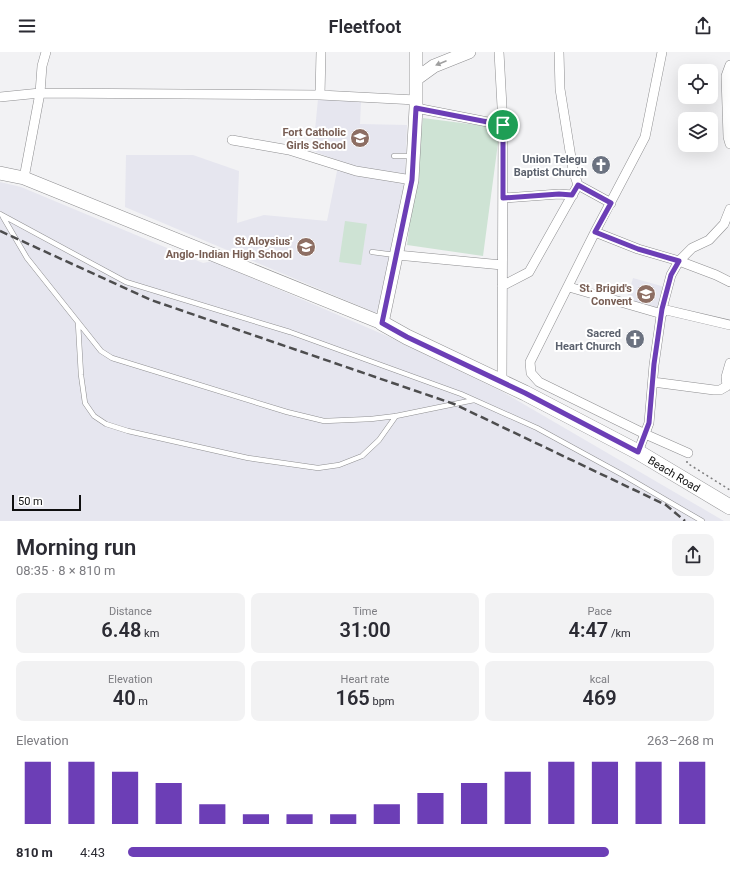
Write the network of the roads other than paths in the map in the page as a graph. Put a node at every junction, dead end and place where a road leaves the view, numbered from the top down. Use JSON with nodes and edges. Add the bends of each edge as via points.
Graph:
{"nodes":[{"id":1,"x":46,"y":52,"type":"edge"},
{"id":2,"x":321,"y":52,"type":"edge"},
{"id":3,"x":416,"y":52,"type":"edge"},
{"id":4,"x":469,"y":52,"type":"edge"},
{"id":5,"x":499,"y":52,"type":"edge"},
{"id":6,"x":559,"y":52,"type":"edge"},
{"id":7,"x":662,"y":52,"type":"edge"},
{"id":8,"x":730,"y":65,"type":"edge"},
{"id":9,"x":416,"y":79,"type":"junction"},
{"id":10,"x":40,"y":93,"type":"junction"},
{"id":11,"x":320,"y":95,"type":"junction"},
{"id":12,"x":0,"y":97,"type":"edge"},
{"id":13,"x":416,"y":104,"type":"junction"},
{"id":14,"x":503,"y":125,"type":"junction"},
{"id":15,"x":232,"y":140,"type":"dead end"},
{"id":16,"x":730,"y":144,"type":"edge"},
{"id":17,"x":394,"y":156,"type":"dead end"},
{"id":18,"x":413,"y":156,"type":"junction"},
{"id":19,"x":0,"y":173,"type":"edge"},
{"id":20,"x":24,"y":178,"type":"junction"},
{"id":21,"x":412,"y":180,"type":"junction"},
{"id":22,"x":578,"y":185,"type":"junction"},
{"id":23,"x":572,"y":195,"type":"junction"},
{"id":24,"x":503,"y":198,"type":"junction"},
{"id":25,"x":611,"y":203,"type":"junction"},
{"id":26,"x":730,"y":209,"type":"edge"},
{"id":27,"x":1,"y":215,"type":"edge"},
{"id":28,"x":595,"y":232,"type":"junction"},
{"id":29,"x":372,"y":252,"type":"dead end"},
{"id":30,"x":397,"y":255,"type":"junction"},
{"id":31,"x":679,"y":261,"type":"junction"},
{"id":32,"x":502,"y":264,"type":"junction"},
{"id":33,"x":730,"y":282,"type":"edge"},
{"id":34,"x":502,"y":286,"type":"junction"},
{"id":35,"x":569,"y":287,"type":"junction"},
{"id":36,"x":662,"y":312,"type":"junction"},
{"id":37,"x":78,"y":322,"type":"junction"},
{"id":38,"x":382,"y":323,"type":"junction"},
{"id":39,"x":730,"y":325,"type":"edge"},
{"id":40,"x":730,"y":363,"type":"edge"},
{"id":41,"x":502,"y":382,"type":"junction"},
{"id":42,"x":652,"y":382,"type":"junction"},
{"id":43,"x":728,"y":387,"type":"edge"},
{"id":44,"x":474,"y":400,"type":"junction"},
{"id":45,"x":396,"y":416,"type":"junction"},
{"id":46,"x":645,"y":434,"type":"junction"},
{"id":47,"x":638,"y":452,"type":"junction"},
{"id":48,"x":688,"y":453,"type":"road end"},
{"id":49,"x":730,"y":507,"type":"edge"},
{"id":50,"x":702,"y":521,"type":"edge"}],
"edges":[{"from":1,"to":10,"type":"street"},
{"from":2,"to":11,"type":"street"},
{"from":3,"to":9,"type":"street"},
{"from":4,"to":9,"type":"street","one_way":true,"via":[[434,66]]},
{"from":5,"to":14,"type":"street"},
{"from":6,"to":22,"type":"street","via":[[560,89],[573,170]]},
{"from":7,"to":25,"type":"street","via":[[645,137]]},
{"from":8,"to":16,"type":"street","via":[[726,76]]},
{"from":9,"to":13,"type":"street"},
{"from":10,"to":11,"type":"street"},
{"from":10,"to":12,"type":"street"},
{"from":10,"to":20,"type":"street"},
{"from":11,"to":13,"type":"street"},
{"from":13,"to":14,"type":"street"},
{"from":13,"to":18,"type":"street"},
{"from":14,"to":24,"type":"street"},
{"from":15,"to":21,"type":"street","via":[[289,150],[356,170]]},
{"from":17,"to":18,"type":"lane"},
{"from":18,"to":21,"type":"street"},
{"from":19,"to":20,"type":"street"},
{"from":20,"to":38,"type":"street"},
{"from":21,"to":30,"type":"street"},
{"from":22,"to":23,"type":"street"},
{"from":22,"to":25,"type":"street"},
{"from":23,"to":24,"type":"street"},
{"from":23,"to":34,"type":"street","via":[[529,272]]},
{"from":24,"to":32,"type":"street"},
{"from":25,"to":28,"type":"street"},
{"from":26,"to":31,"type":"street","via":[[724,224],[709,240],[692,248]]},
{"from":27,"to":37,"type":"lane","via":[[27,258]]},
{"from":27,"to":44,"type":"lane","via":[[126,282],[290,332]]},
{"from":28,"to":31,"type":"street","via":[[638,249]]},
{"from":28,"to":35,"type":"street"},
{"from":29,"to":30,"type":"lane"},
{"from":30,"to":32,"type":"street"},
{"from":30,"to":38,"type":"street"},
{"from":31,"to":33,"type":"street"},
{"from":31,"to":36,"type":"street","via":[[671,275]]},
{"from":32,"to":34,"type":"street"},
{"from":34,"to":41,"type":"street"},
{"from":35,"to":36,"type":"street"},
{"from":35,"to":46,"type":"street","via":[[530,362],[531,373],[539,382]]},
{"from":36,"to":39,"type":"street"},
{"from":36,"to":42,"type":"street"},
{"from":37,"to":45,"type":"lane","via":[[100,351],[112,358],[287,412],[324,421]]},
{"from":37,"to":45,"type":"lane","via":[[85,404],[94,416],[106,424],[128,431],[248,458],[318,468],[339,465],[362,456],[379,440]]},
{"from":38,"to":41,"type":"main road","name":"Beach Road"},
{"from":40,"to":43,"type":"street","via":[[726,378]]},
{"from":41,"to":47,"type":"main road","name":"Beach Road"},
{"from":42,"to":43,"type":"street","via":[[714,390]]},
{"from":42,"to":46,"type":"street","via":[[649,423]]},
{"from":44,"to":45,"type":"lane"},
{"from":44,"to":50,"type":"lane","via":[[537,428],[623,474]]},
{"from":46,"to":47,"type":"street"},
{"from":46,"to":48,"type":"street"},
{"from":47,"to":49,"type":"main road","name":"Beach Road"}]}
